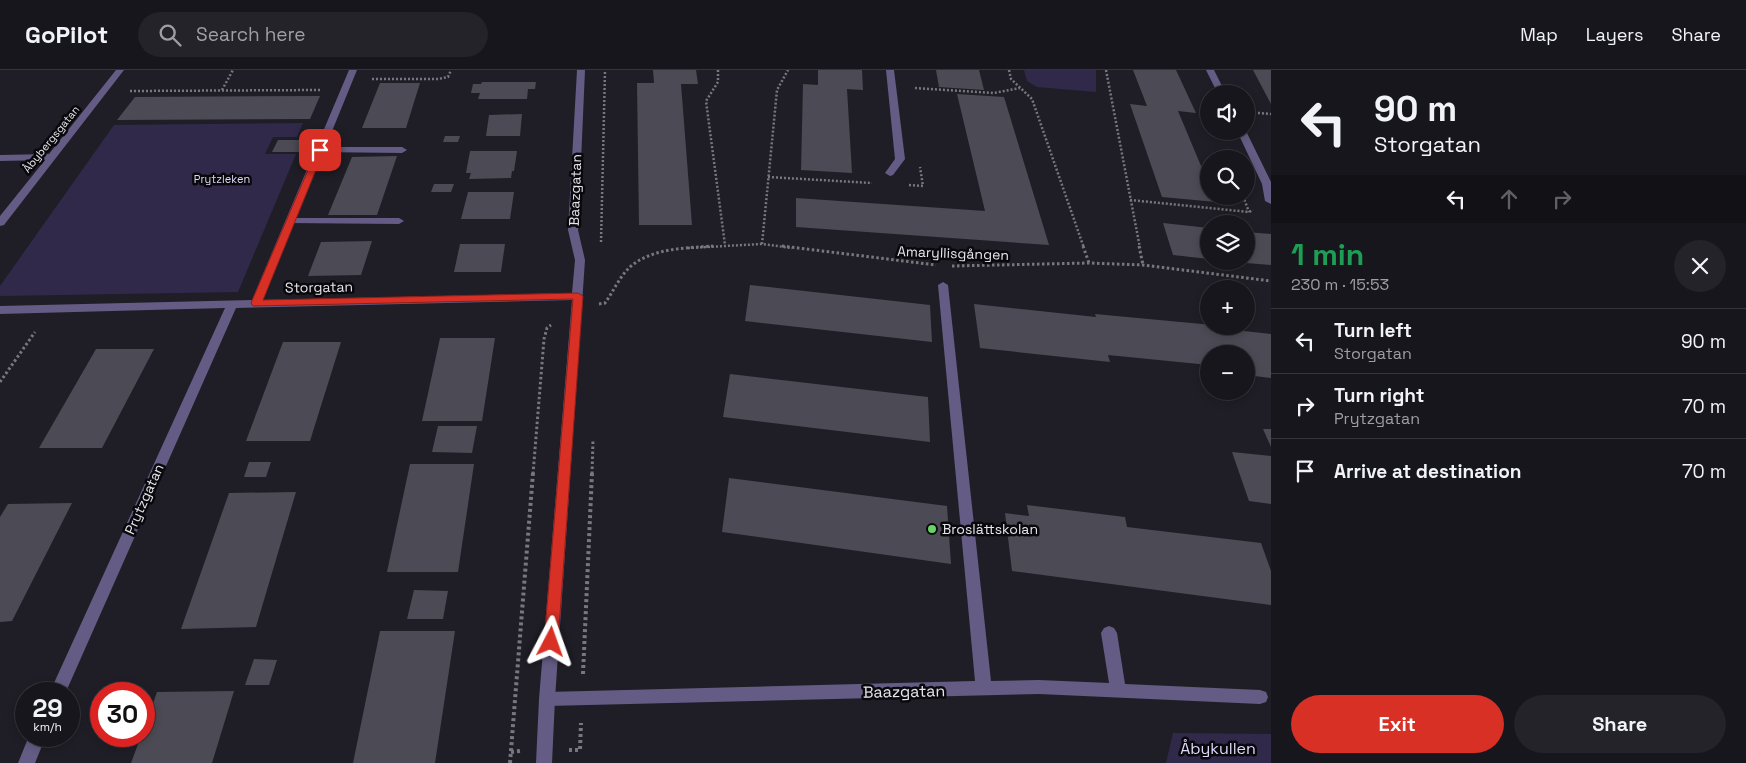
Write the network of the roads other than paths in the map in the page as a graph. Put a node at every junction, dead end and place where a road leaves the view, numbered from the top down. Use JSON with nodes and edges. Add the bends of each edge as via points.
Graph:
{"nodes":[{"id":1,"x":120,"y":70,"type":"edge"},
{"id":2,"x":353,"y":70,"type":"edge"},
{"id":3,"x":581,"y":70,"type":"edge"},
{"id":4,"x":890,"y":70,"type":"edge"},
{"id":5,"x":1210,"y":70,"type":"edge"},
{"id":6,"x":1218,"y":85,"type":"edge"},
{"id":7,"x":1245,"y":140,"type":"edge"},
{"id":8,"x":320,"y":150,"type":"junction"},
{"id":9,"x":402,"y":150,"type":"dead end"},
{"id":10,"x":51,"y":157,"type":"junction"},
{"id":11,"x":0,"y":158,"type":"edge"},
{"id":12,"x":890,"y":174,"type":"road end"},
{"id":13,"x":1270,"y":201,"type":"edge"},
{"id":14,"x":291,"y":221,"type":"junction"},
{"id":15,"x":399,"y":221,"type":"dead end"},
{"id":16,"x":0,"y":223,"type":"edge"},
{"id":17,"x":943,"y":285,"type":"dead end"},
{"id":18,"x":578,"y":296,"type":"junction"},
{"id":19,"x":256,"y":303,"type":"junction"},
{"id":20,"x":232,"y":304,"type":"junction"},
{"id":21,"x":1,"y":312,"type":"edge"},
{"id":22,"x":1110,"y":633,"type":"dead end"},
{"id":23,"x":62,"y":682,"type":"edge"},
{"id":24,"x":984,"y":689,"type":"junction"},
{"id":25,"x":1118,"y":691,"type":"junction"},
{"id":26,"x":1260,"y":697,"type":"dead end"},
{"id":27,"x":547,"y":699,"type":"junction"},
{"id":28,"x":33,"y":747,"type":"edge"},
{"id":29,"x":26,"y":763,"type":"edge"},
{"id":30,"x":544,"y":763,"type":"edge"}],
"edges":[{"from":1,"to":10,"type":"street","name":"Åbybergsgatan"},
{"from":2,"to":8,"type":"street"},
{"from":3,"to":18,"type":"street","name":"Baazgatan","via":[[573,230],[580,260]]},
{"from":4,"to":12,"type":"street","via":[[900,159]]},
{"from":5,"to":6,"type":"street"},
{"from":7,"to":13,"type":"street","via":[[1267,184]]},
{"from":8,"to":9,"type":"street"},
{"from":8,"to":14,"type":"street"},
{"from":10,"to":11,"type":"street"},
{"from":10,"to":16,"type":"street","name":"Åbybergsgatan"},
{"from":14,"to":15,"type":"street"},
{"from":14,"to":19,"type":"street"},
{"from":17,"to":24,"type":"street"},
{"from":18,"to":19,"type":"street","name":"Storgatan"},
{"from":18,"to":27,"type":"street","name":"Baazgatan"},
{"from":19,"to":20,"type":"street","name":"Storgatan"},
{"from":20,"to":21,"type":"street","name":"Storgatan"},
{"from":20,"to":23,"type":"street","name":"Prytzgatan"},
{"from":22,"to":25,"type":"street"},
{"from":24,"to":25,"type":"street","name":"Baazgatan","via":[[1038,687]]},
{"from":24,"to":27,"type":"street","name":"Baazgatan"},
{"from":25,"to":26,"type":"street","name":"Baazgatan"},
{"from":27,"to":30,"type":"street","name":"Baazgatan"},
{"from":28,"to":29,"type":"street"}]}
